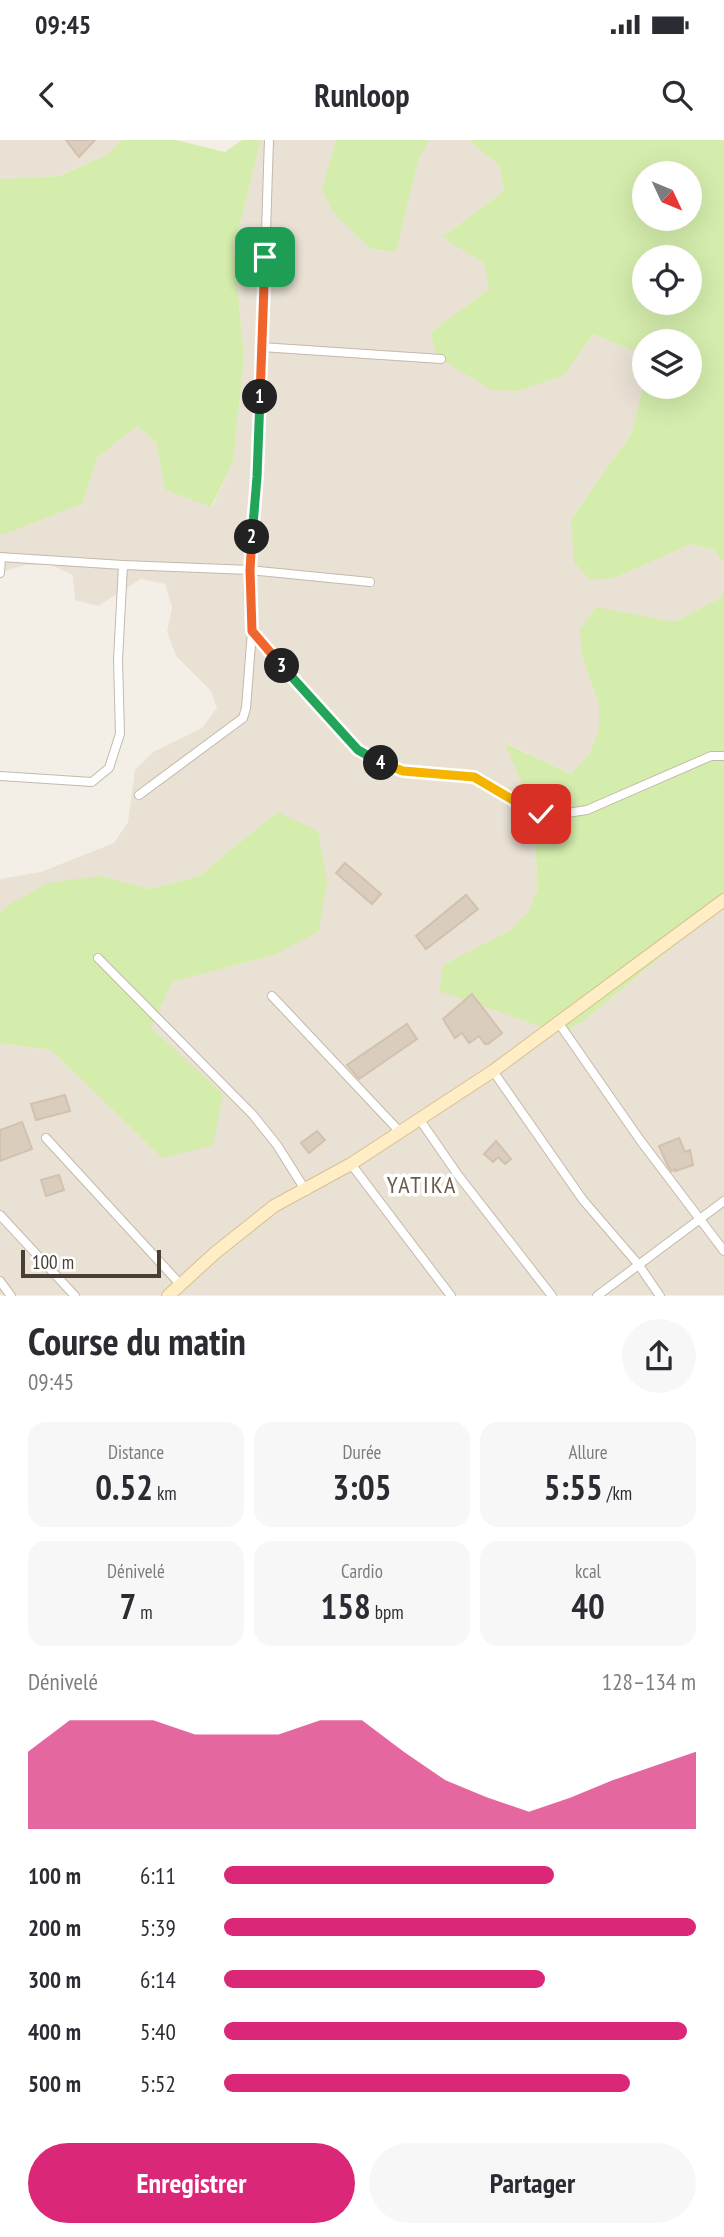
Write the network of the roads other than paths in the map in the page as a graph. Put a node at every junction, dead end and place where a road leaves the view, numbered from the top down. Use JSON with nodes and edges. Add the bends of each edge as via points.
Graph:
{"nodes":[{"id":1,"x":269,"y":140,"type":"edge"},
{"id":2,"x":261,"y":347,"type":"junction"},
{"id":3,"x":441,"y":359,"type":"dead end"},
{"id":4,"x":1,"y":557,"type":"edge"},
{"id":5,"x":123,"y":565,"type":"junction"},
{"id":6,"x":250,"y":570,"type":"junction"},
{"id":7,"x":0,"y":573,"type":"edge"},
{"id":8,"x":370,"y":582,"type":"dead end"},
{"id":9,"x":252,"y":631,"type":"junction"},
{"id":10,"x":724,"y":756,"type":"edge"},
{"id":11,"x":0,"y":776,"type":"edge"},
{"id":12,"x":139,"y":795,"type":"dead end"},
{"id":13,"x":724,"y":900,"type":"edge"},
{"id":14,"x":98,"y":958,"type":"dead end"},
{"id":15,"x":271,"y":996,"type":"dead end"},
{"id":16,"x":558,"y":1022,"type":"junction"},
{"id":17,"x":493,"y":1071,"type":"junction"},
{"id":18,"x":419,"y":1120,"type":"junction"},
{"id":19,"x":401,"y":1133,"type":"junction"},
{"id":20,"x":46,"y":1138,"type":"dead end"},
{"id":21,"x":351,"y":1164,"type":"junction"},
{"id":22,"x":306,"y":1191,"type":"junction"},
{"id":23,"x":724,"y":1201,"type":"edge"},
{"id":24,"x":0,"y":1215,"type":"edge"},
{"id":25,"x":698,"y":1219,"type":"junction"},
{"id":26,"x":724,"y":1251,"type":"edge"},
{"id":27,"x":638,"y":1264,"type":"junction"},
{"id":28,"x":0,"y":1281,"type":"edge"},
{"id":29,"x":180,"y":1284,"type":"junction"},
{"id":30,"x":11,"y":1296,"type":"edge"},
{"id":31,"x":75,"y":1296,"type":"edge"},
{"id":32,"x":168,"y":1296,"type":"edge"},
{"id":33,"x":451,"y":1296,"type":"edge"},
{"id":34,"x":552,"y":1296,"type":"edge"},
{"id":35,"x":597,"y":1296,"type":"edge"},
{"id":36,"x":660,"y":1296,"type":"edge"}],
"edges":[{"from":1,"to":2,"type":"street"},
{"from":2,"to":3,"type":"street"},
{"from":2,"to":6,"type":"street"},
{"from":4,"to":5,"type":"street"},
{"from":4,"to":7,"type":"street"},
{"from":5,"to":6,"type":"street"},
{"from":5,"to":11,"type":"street","via":[[120,734],[109,768],[92,782]]},
{"from":6,"to":8,"type":"street"},
{"from":6,"to":9,"type":"street"},
{"from":9,"to":10,"type":"street","via":[[358,750],[403,771],[474,777],[529,811],[554,815],[587,810],[711,756]]},
{"from":9,"to":12,"type":"street","via":[[243,718]]},
{"from":13,"to":16,"type":"main road"},
{"from":14,"to":22,"type":"street","via":[[253,1115]]},
{"from":15,"to":19,"type":"street"},
{"from":16,"to":17,"type":"main road"},
{"from":16,"to":25,"type":"street"},
{"from":17,"to":18,"type":"main road"},
{"from":17,"to":27,"type":"street","via":[[583,1200]]},
{"from":18,"to":19,"type":"main road"},
{"from":18,"to":34,"type":"street"},
{"from":19,"to":21,"type":"main road"},
{"from":20,"to":29,"type":"street"},
{"from":21,"to":22,"type":"main road"},
{"from":21,"to":33,"type":"street"},
{"from":22,"to":29,"type":"main road","via":[[274,1206]]},
{"from":23,"to":25,"type":"street"},
{"from":24,"to":31,"type":"street"},
{"from":25,"to":26,"type":"street"},
{"from":25,"to":27,"type":"street"},
{"from":27,"to":35,"type":"street"},
{"from":27,"to":36,"type":"street"},
{"from":28,"to":30,"type":"street"},
{"from":29,"to":32,"type":"main road"}]}
